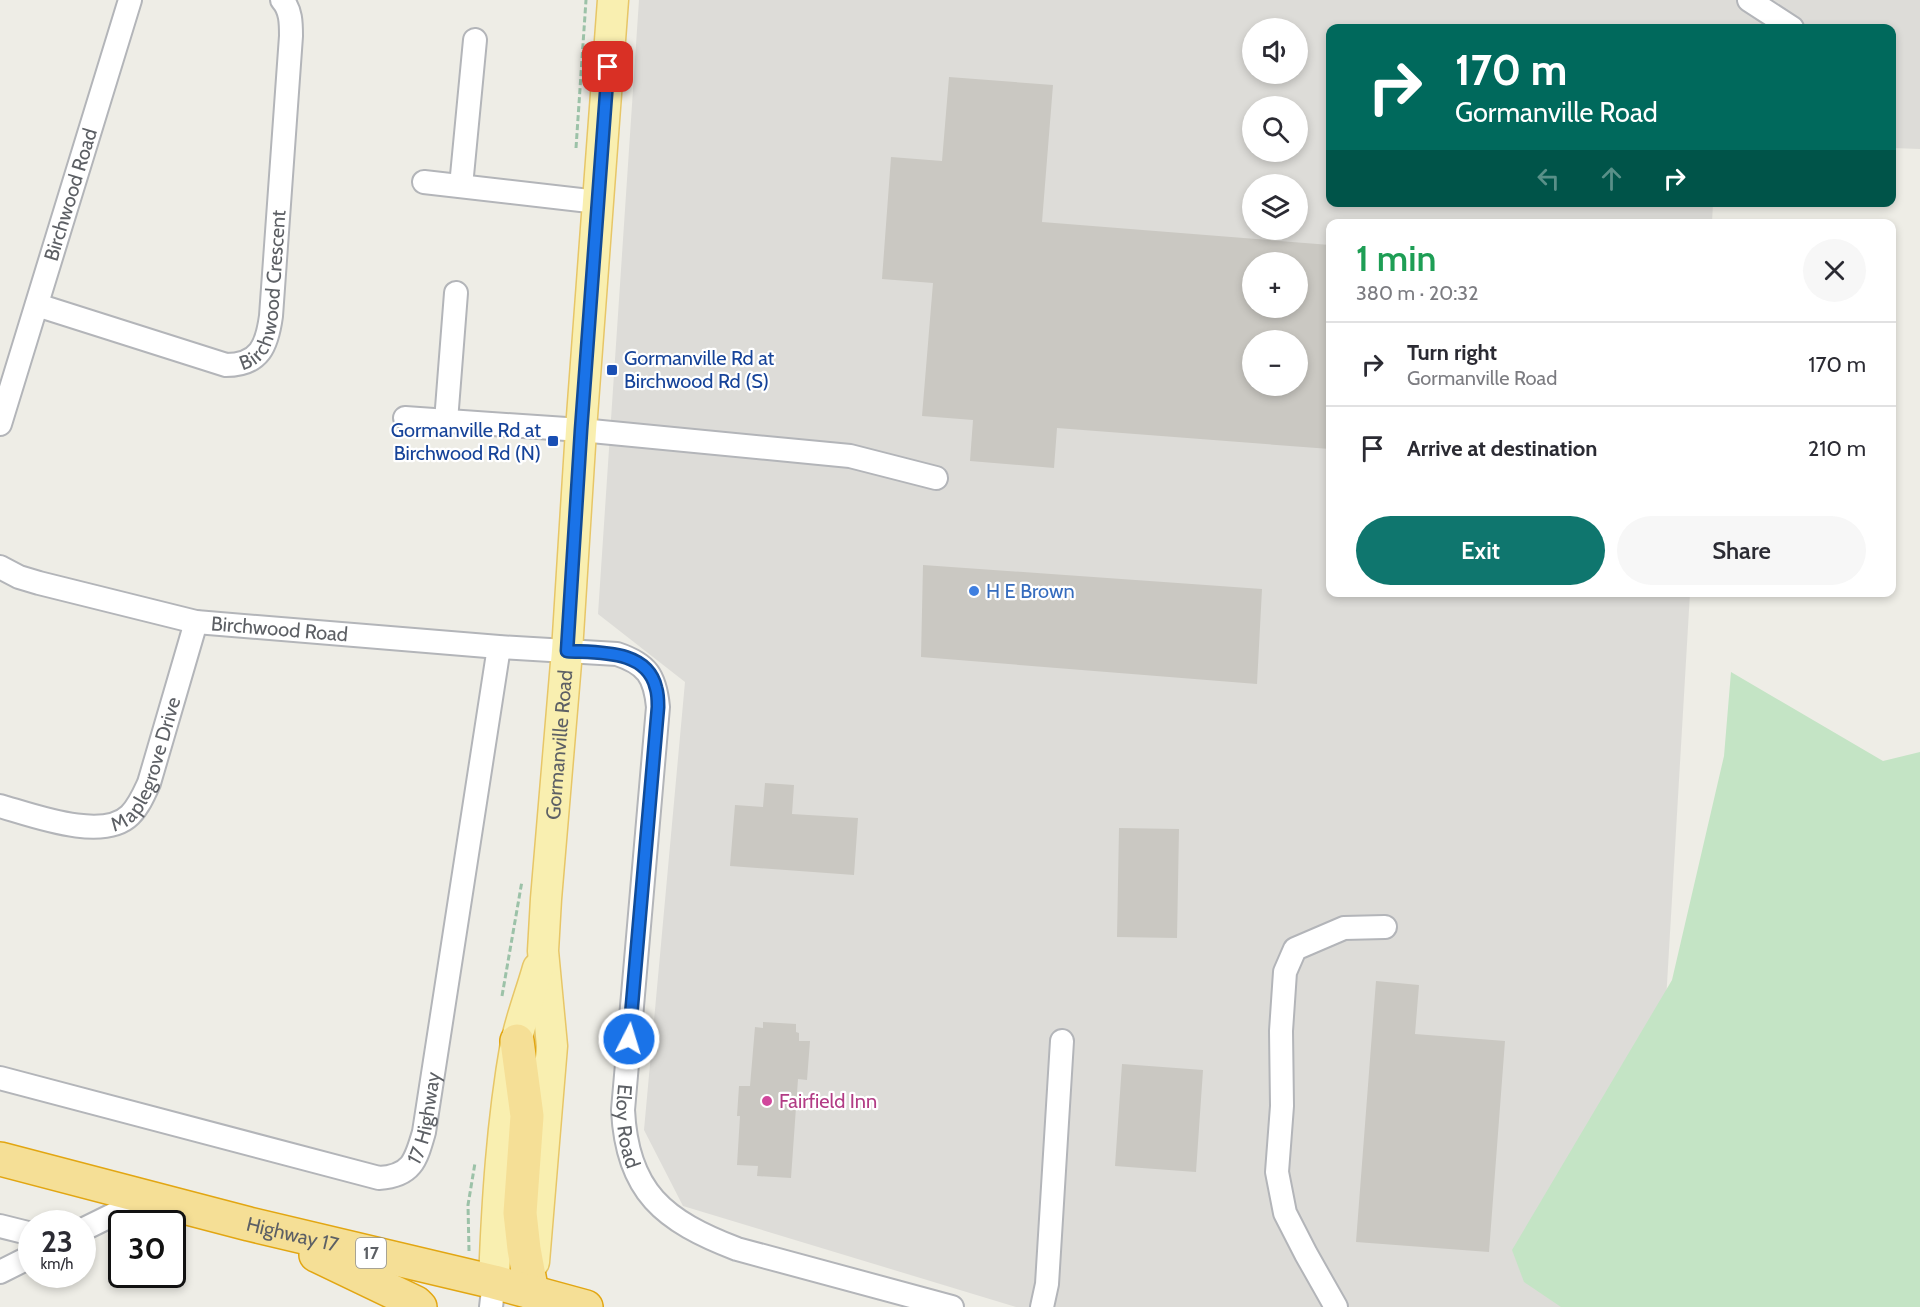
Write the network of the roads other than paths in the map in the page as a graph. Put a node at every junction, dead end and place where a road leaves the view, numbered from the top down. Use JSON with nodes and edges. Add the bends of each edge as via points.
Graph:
{"nodes":[{"id":1,"x":130,"y":0,"type":"edge"},
{"id":2,"x":282,"y":0,"type":"edge"},
{"id":3,"x":613,"y":0,"type":"edge"},
{"id":4,"x":1749,"y":0,"type":"edge"},
{"id":5,"x":1786,"y":24,"type":"edge"},
{"id":6,"x":475,"y":40,"type":"dead end"},
{"id":7,"x":424,"y":182,"type":"dead end"},
{"id":8,"x":461,"y":186,"type":"junction"},
{"id":9,"x":598,"y":202,"type":"junction"},
{"id":10,"x":456,"y":292,"type":"dead end"},
{"id":11,"x":37,"y":305,"type":"junction"},
{"id":12,"x":405,"y":418,"type":"dead end"},
{"id":13,"x":446,"y":421,"type":"junction"},
{"id":14,"x":0,"y":424,"type":"edge"},
{"id":15,"x":581,"y":430,"type":"junction"},
{"id":16,"x":936,"y":478,"type":"dead end"},
{"id":17,"x":0,"y":567,"type":"edge"},
{"id":18,"x":196,"y":622,"type":"junction"},
{"id":19,"x":499,"y":647,"type":"junction"},
{"id":20,"x":567,"y":651,"type":"junction"},
{"id":21,"x":0,"y":806,"type":"edge"},
{"id":22,"x":1385,"y":927,"type":"dead end"},
{"id":23,"x":543,"y":951,"type":"junction"},
{"id":24,"x":517,"y":1041,"type":"junction"},
{"id":25,"x":1062,"y":1041,"type":"dead end"},
{"id":26,"x":0,"y":1078,"type":"edge"},
{"id":27,"x":0,"y":1159,"type":"edge"},
{"id":28,"x":149,"y":1197,"type":"junction"},
{"id":29,"x":96,"y":1223,"type":"edge"},
{"id":30,"x":249,"y":1224,"type":"junction"},
{"id":31,"x":0,"y":1226,"type":"edge"},
{"id":32,"x":18,"y":1230,"type":"edge"},
{"id":33,"x":18,"y":1263,"type":"edge"},
{"id":34,"x":0,"y":1272,"type":"edge"},
{"id":35,"x":492,"y":1294,"type":"edge"},
{"id":36,"x":531,"y":1300,"type":"edge"},
{"id":37,"x":420,"y":1307,"type":"edge"},
{"id":38,"x":586,"y":1307,"type":"edge"},
{"id":39,"x":952,"y":1307,"type":"edge"},
{"id":40,"x":1042,"y":1307,"type":"edge"},
{"id":41,"x":1336,"y":1307,"type":"edge"}],
"edges":[{"from":1,"to":11,"type":"street","name":"Birchwood Road"},
{"from":2,"to":11,"type":"street","name":"Birchwood Crescent","via":[[291,18],[291,36],[271,316],[263,348],[252,360],[226,365]]},
{"from":3,"to":9,"type":"main road","name":"Gormanville Road"},
{"from":4,"to":5,"type":"street"},
{"from":6,"to":8,"type":"street"},
{"from":7,"to":8,"type":"street"},
{"from":8,"to":9,"type":"street"},
{"from":9,"to":15,"type":"main road","name":"Gormanville Road"},
{"from":10,"to":13,"type":"street"},
{"from":11,"to":14,"type":"street","name":"Birchwood Road"},
{"from":12,"to":13,"type":"street"},
{"from":13,"to":15,"type":"street"},
{"from":15,"to":16,"type":"street","via":[[850,456]]},
{"from":15,"to":20,"type":"main road","name":"Gormanville Road"},
{"from":17,"to":18,"type":"street","name":"Birchwood Road","via":[[39,583]]},
{"from":18,"to":19,"type":"street","name":"Birchwood Road"},
{"from":18,"to":21,"type":"street","name":"Maplegrove Drive","via":[[149,783],[129,816],[100,828]]},
{"from":19,"to":20,"type":"street","name":"Birchwood Road"},
{"from":19,"to":26,"type":"street","name":"17 Highway","via":[[424,1132],[412,1165],[404,1173],[379,1178]]},
{"from":20,"to":23,"type":"main road","name":"Gormanville Road"},
{"from":20,"to":39,"type":"street","name":"Eloy Road","via":[[617,654],[634,660],[656,686],[658,707],[623,1110],[624,1135],[639,1180],[668,1214],[709,1238]]},
{"from":22,"to":41,"type":"street","via":[[1344,928],[1295,949],[1285,972],[1277,1172],[1285,1213]]},
{"from":23,"to":24,"type":"main road","name":"Gormanville Road"},
{"from":23,"to":36,"type":"main road","name":"Gormanville Road","via":[[552,1046]]},
{"from":24,"to":35,"type":"main road","name":"Gormanville Road","via":[[497,1209]]},
{"from":24,"to":36,"type":"highway","via":[[527,1116],[520,1213]]},
{"from":25,"to":40,"type":"street","via":[[1047,1284]]},
{"from":27,"to":28,"type":"highway","name":"Highway 17","number":"17"},
{"from":28,"to":29,"type":"street"},
{"from":28,"to":30,"type":"highway","name":"Highway 17","number":"17"},
{"from":30,"to":35,"type":"highway","name":"Highway 17","number":"17"},
{"from":30,"to":37,"type":"highway"},
{"from":31,"to":32,"type":"street"},
{"from":33,"to":34,"type":"street"},
{"from":35,"to":36,"type":"highway","name":"Highway 17","number":"17"},
{"from":36,"to":38,"type":"highway","name":"Highway 17","number":"17"}]}
